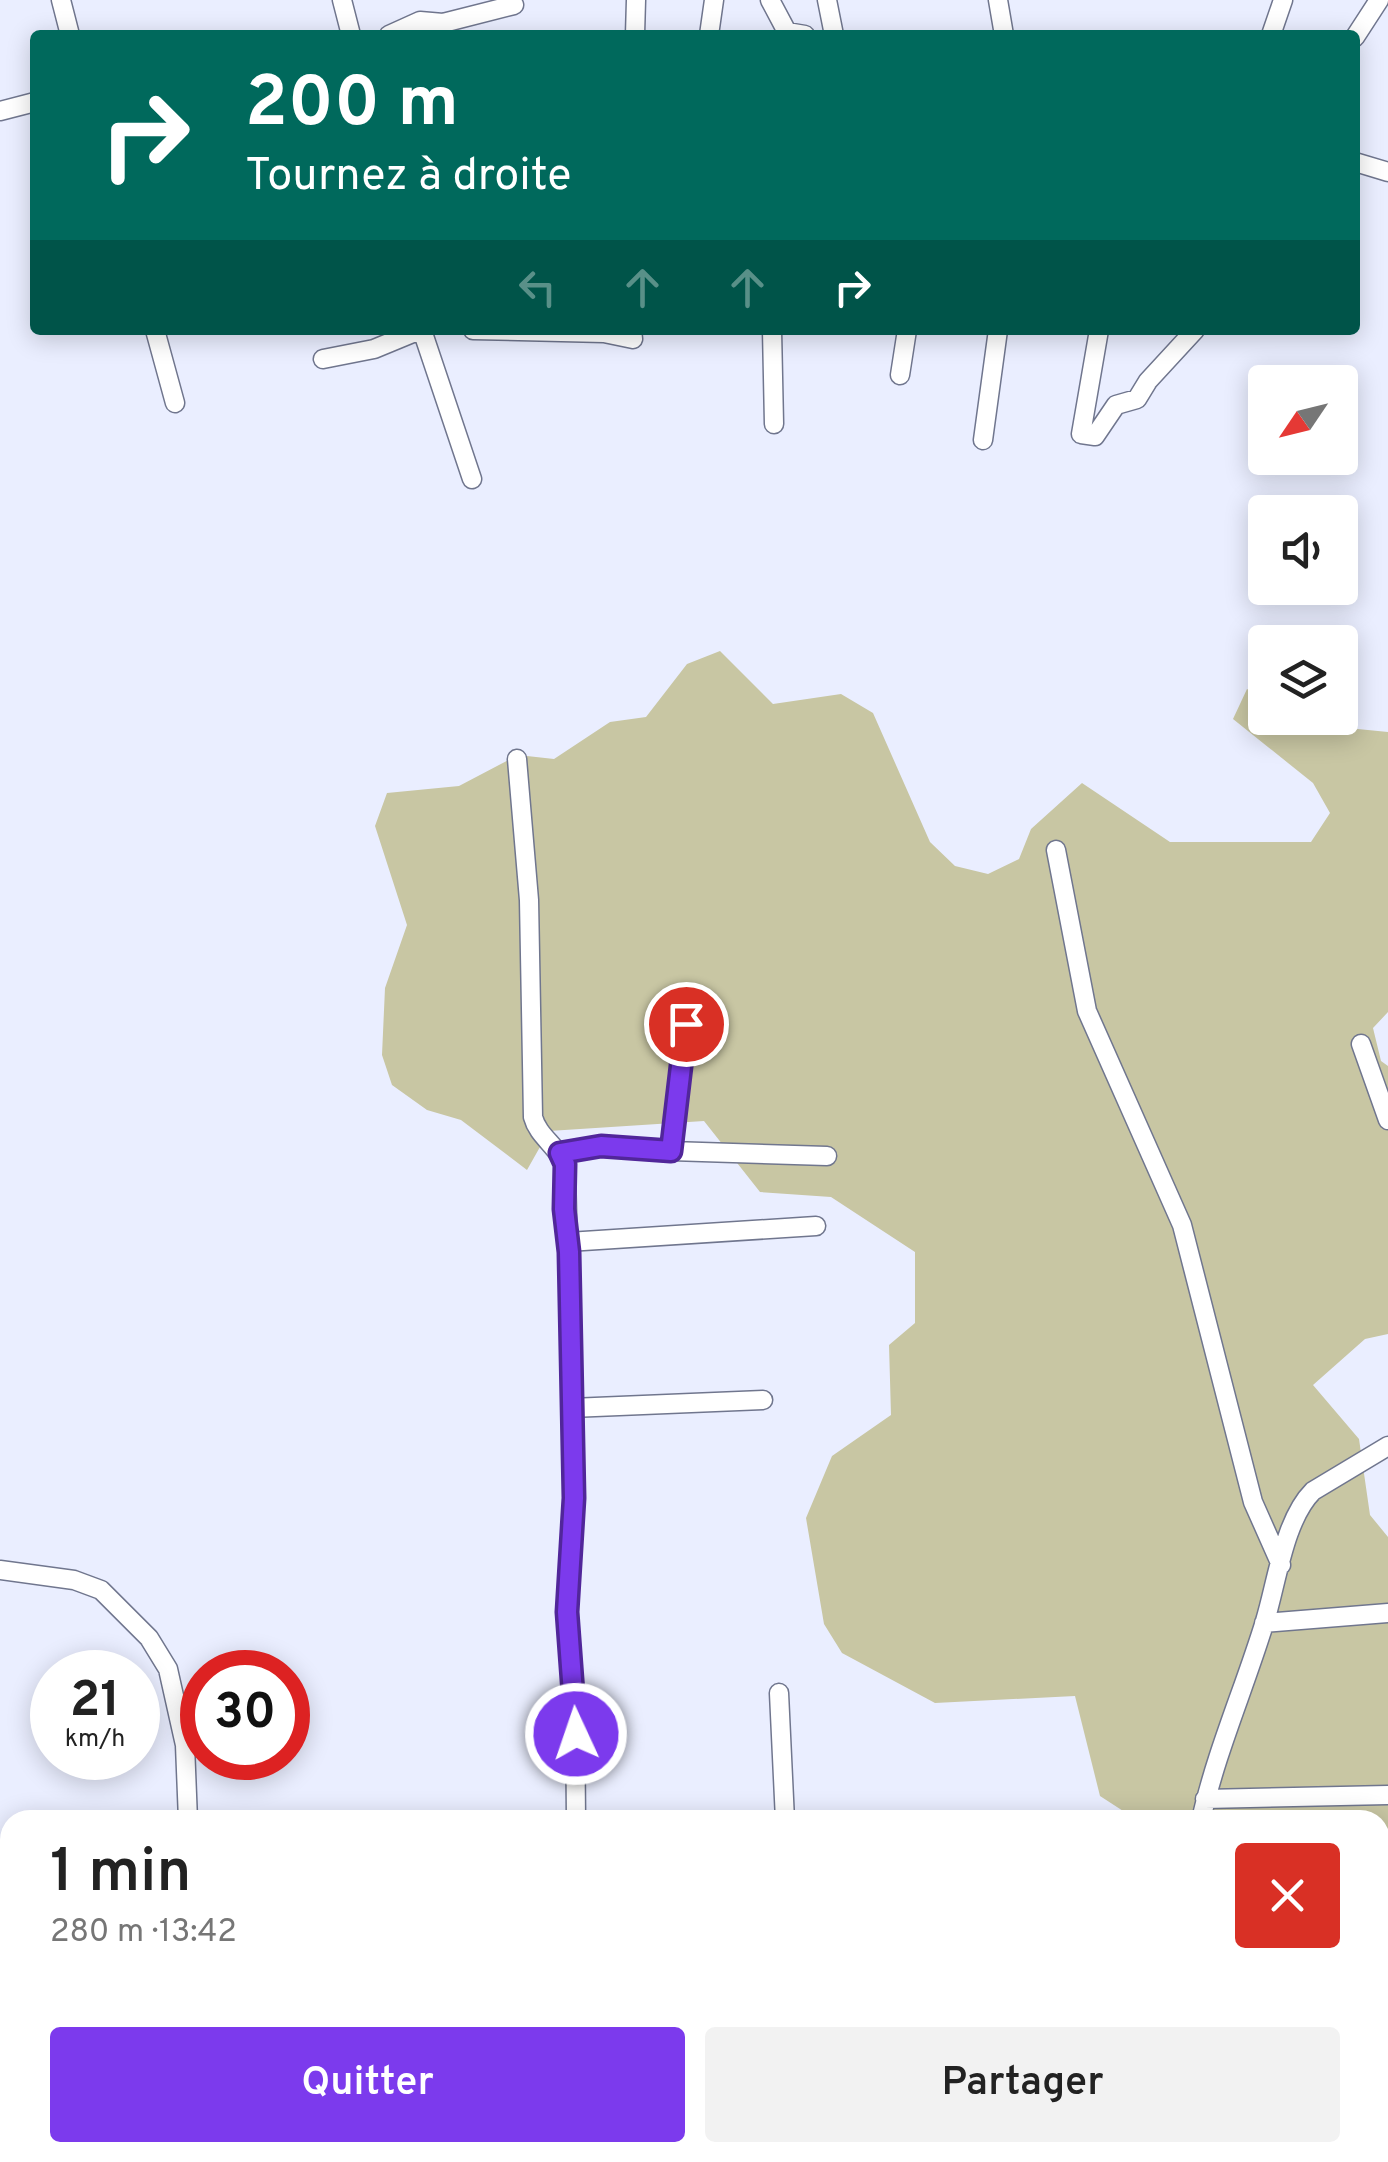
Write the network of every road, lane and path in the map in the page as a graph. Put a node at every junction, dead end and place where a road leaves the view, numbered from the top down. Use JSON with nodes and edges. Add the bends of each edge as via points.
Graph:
{"nodes":[{"id":1,"x":60,"y":0,"type":"edge"},
{"id":2,"x":342,"y":0,"type":"edge"},
{"id":3,"x":636,"y":0,"type":"edge"},
{"id":4,"x":714,"y":0,"type":"edge"},
{"id":5,"x":770,"y":0,"type":"edge"},
{"id":6,"x":827,"y":0,"type":"edge"},
{"id":7,"x":998,"y":0,"type":"edge"},
{"id":8,"x":1282,"y":0,"type":"edge"},
{"id":9,"x":1379,"y":0,"type":"edge"},
{"id":10,"x":514,"y":5,"type":"dead end"},
{"id":11,"x":69,"y":30,"type":"edge"},
{"id":12,"x":349,"y":30,"type":"edge"},
{"id":13,"x":400,"y":30,"type":"edge"},
{"id":14,"x":635,"y":30,"type":"edge"},
{"id":15,"x":711,"y":30,"type":"edge"},
{"id":16,"x":790,"y":30,"type":"edge"},
{"id":17,"x":833,"y":30,"type":"edge"},
{"id":18,"x":1003,"y":30,"type":"edge"},
{"id":19,"x":1273,"y":30,"type":"edge"},
{"id":20,"x":1359,"y":30,"type":"edge"},
{"id":21,"x":30,"y":103,"type":"edge"},
{"id":22,"x":0,"y":111,"type":"edge"},
{"id":23,"x":1360,"y":164,"type":"edge"},
{"id":24,"x":1388,"y":172,"type":"edge"},
{"id":25,"x":156,"y":335,"type":"edge"},
{"id":26,"x":409,"y":335,"type":"edge"},
{"id":27,"x":423,"y":335,"type":"edge"},
{"id":28,"x":772,"y":335,"type":"edge"},
{"id":29,"x":906,"y":335,"type":"edge"},
{"id":30,"x":997,"y":335,"type":"edge"},
{"id":31,"x":1097,"y":335,"type":"edge"},
{"id":32,"x":1190,"y":335,"type":"edge"},
{"id":33,"x":323,"y":359,"type":"dead end"},
{"id":34,"x":900,"y":376,"type":"dead end"},
{"id":35,"x":175,"y":404,"type":"dead end"},
{"id":36,"x":774,"y":424,"type":"dead end"},
{"id":37,"x":983,"y":440,"type":"dead end"},
{"id":38,"x":472,"y":479,"type":"dead end"},
{"id":39,"x":517,"y":759,"type":"dead end"},
{"id":40,"x":1056,"y":850,"type":"dead end"},
{"id":41,"x":686,"y":1024,"type":"dead end"},
{"id":42,"x":1361,"y":1044,"type":"dead end"},
{"id":43,"x":1388,"y":1120,"type":"edge"},
{"id":44,"x":671,"y":1151,"type":"junction"},
{"id":45,"x":560,"y":1153,"type":"junction"},
{"id":46,"x":828,"y":1156,"type":"dead end"},
{"id":47,"x":816,"y":1226,"type":"dead end"},
{"id":48,"x":568,"y":1242,"type":"junction"},
{"id":49,"x":764,"y":1400,"type":"dead end"},
{"id":50,"x":571,"y":1408,"type":"junction"},
{"id":51,"x":1388,"y":1446,"type":"edge"},
{"id":52,"x":1281,"y":1564,"type":"junction"},
{"id":53,"x":0,"y":1570,"type":"edge"},
{"id":54,"x":1388,"y":1614,"type":"edge"},
{"id":55,"x":1264,"y":1623,"type":"junction"},
{"id":56,"x":779,"y":1693,"type":"dead end"},
{"id":57,"x":1388,"y":1795,"type":"edge"},
{"id":58,"x":1205,"y":1799,"type":"junction"},
{"id":59,"x":188,"y":1810,"type":"edge"},
{"id":60,"x":576,"y":1810,"type":"edge"},
{"id":61,"x":785,"y":1810,"type":"edge"},
{"id":62,"x":1203,"y":1810,"type":"edge"}],
"edges":[{"from":1,"to":11,"type":"street"},
{"from":2,"to":12,"type":"street"},
{"from":3,"to":14,"type":"street"},
{"from":4,"to":15,"type":"street"},
{"from":5,"to":16,"type":"street"},
{"from":6,"to":17,"type":"street"},
{"from":7,"to":18,"type":"street"},
{"from":8,"to":19,"type":"street"},
{"from":9,"to":20,"type":"street"},
{"from":10,"to":13,"type":"street"},
{"from":21,"to":22,"type":"street"},
{"from":23,"to":24,"type":"street"},
{"from":25,"to":35,"type":"street"},
{"from":26,"to":33,"type":"street"},
{"from":27,"to":38,"type":"street"},
{"from":28,"to":36,"type":"street"},
{"from":29,"to":34,"type":"street"},
{"from":30,"to":37,"type":"street"},
{"from":31,"to":32,"type":"street","via":[[1081,434],[1095,436],[1116,405],[1137,399]]},
{"from":39,"to":45,"type":"street","via":[[529,900],[533,1117]]},
{"from":40,"to":52,"type":"street","via":[[1086,1011],[1182,1225],[1254,1502]]},
{"from":41,"to":44,"type":"street"},
{"from":42,"to":43,"type":"street"},
{"from":44,"to":45,"type":"street","via":[[601,1146]]},
{"from":44,"to":46,"type":"street"},
{"from":45,"to":48,"type":"street"},
{"from":47,"to":48,"type":"street"},
{"from":48,"to":50,"type":"street"},
{"from":49,"to":50,"type":"street"},
{"from":50,"to":60,"type":"street","via":[[567,1612]]},
{"from":51,"to":52,"type":"street","via":[[1302,1501]]},
{"from":52,"to":55,"type":"street"},
{"from":53,"to":59,"type":"street","via":[[100,1590],[148,1638],[168,1669],[185,1745]]},
{"from":54,"to":55,"type":"street"},
{"from":55,"to":58,"type":"street"},
{"from":56,"to":61,"type":"street"},
{"from":57,"to":58,"type":"street"},
{"from":58,"to":62,"type":"street"}]}
